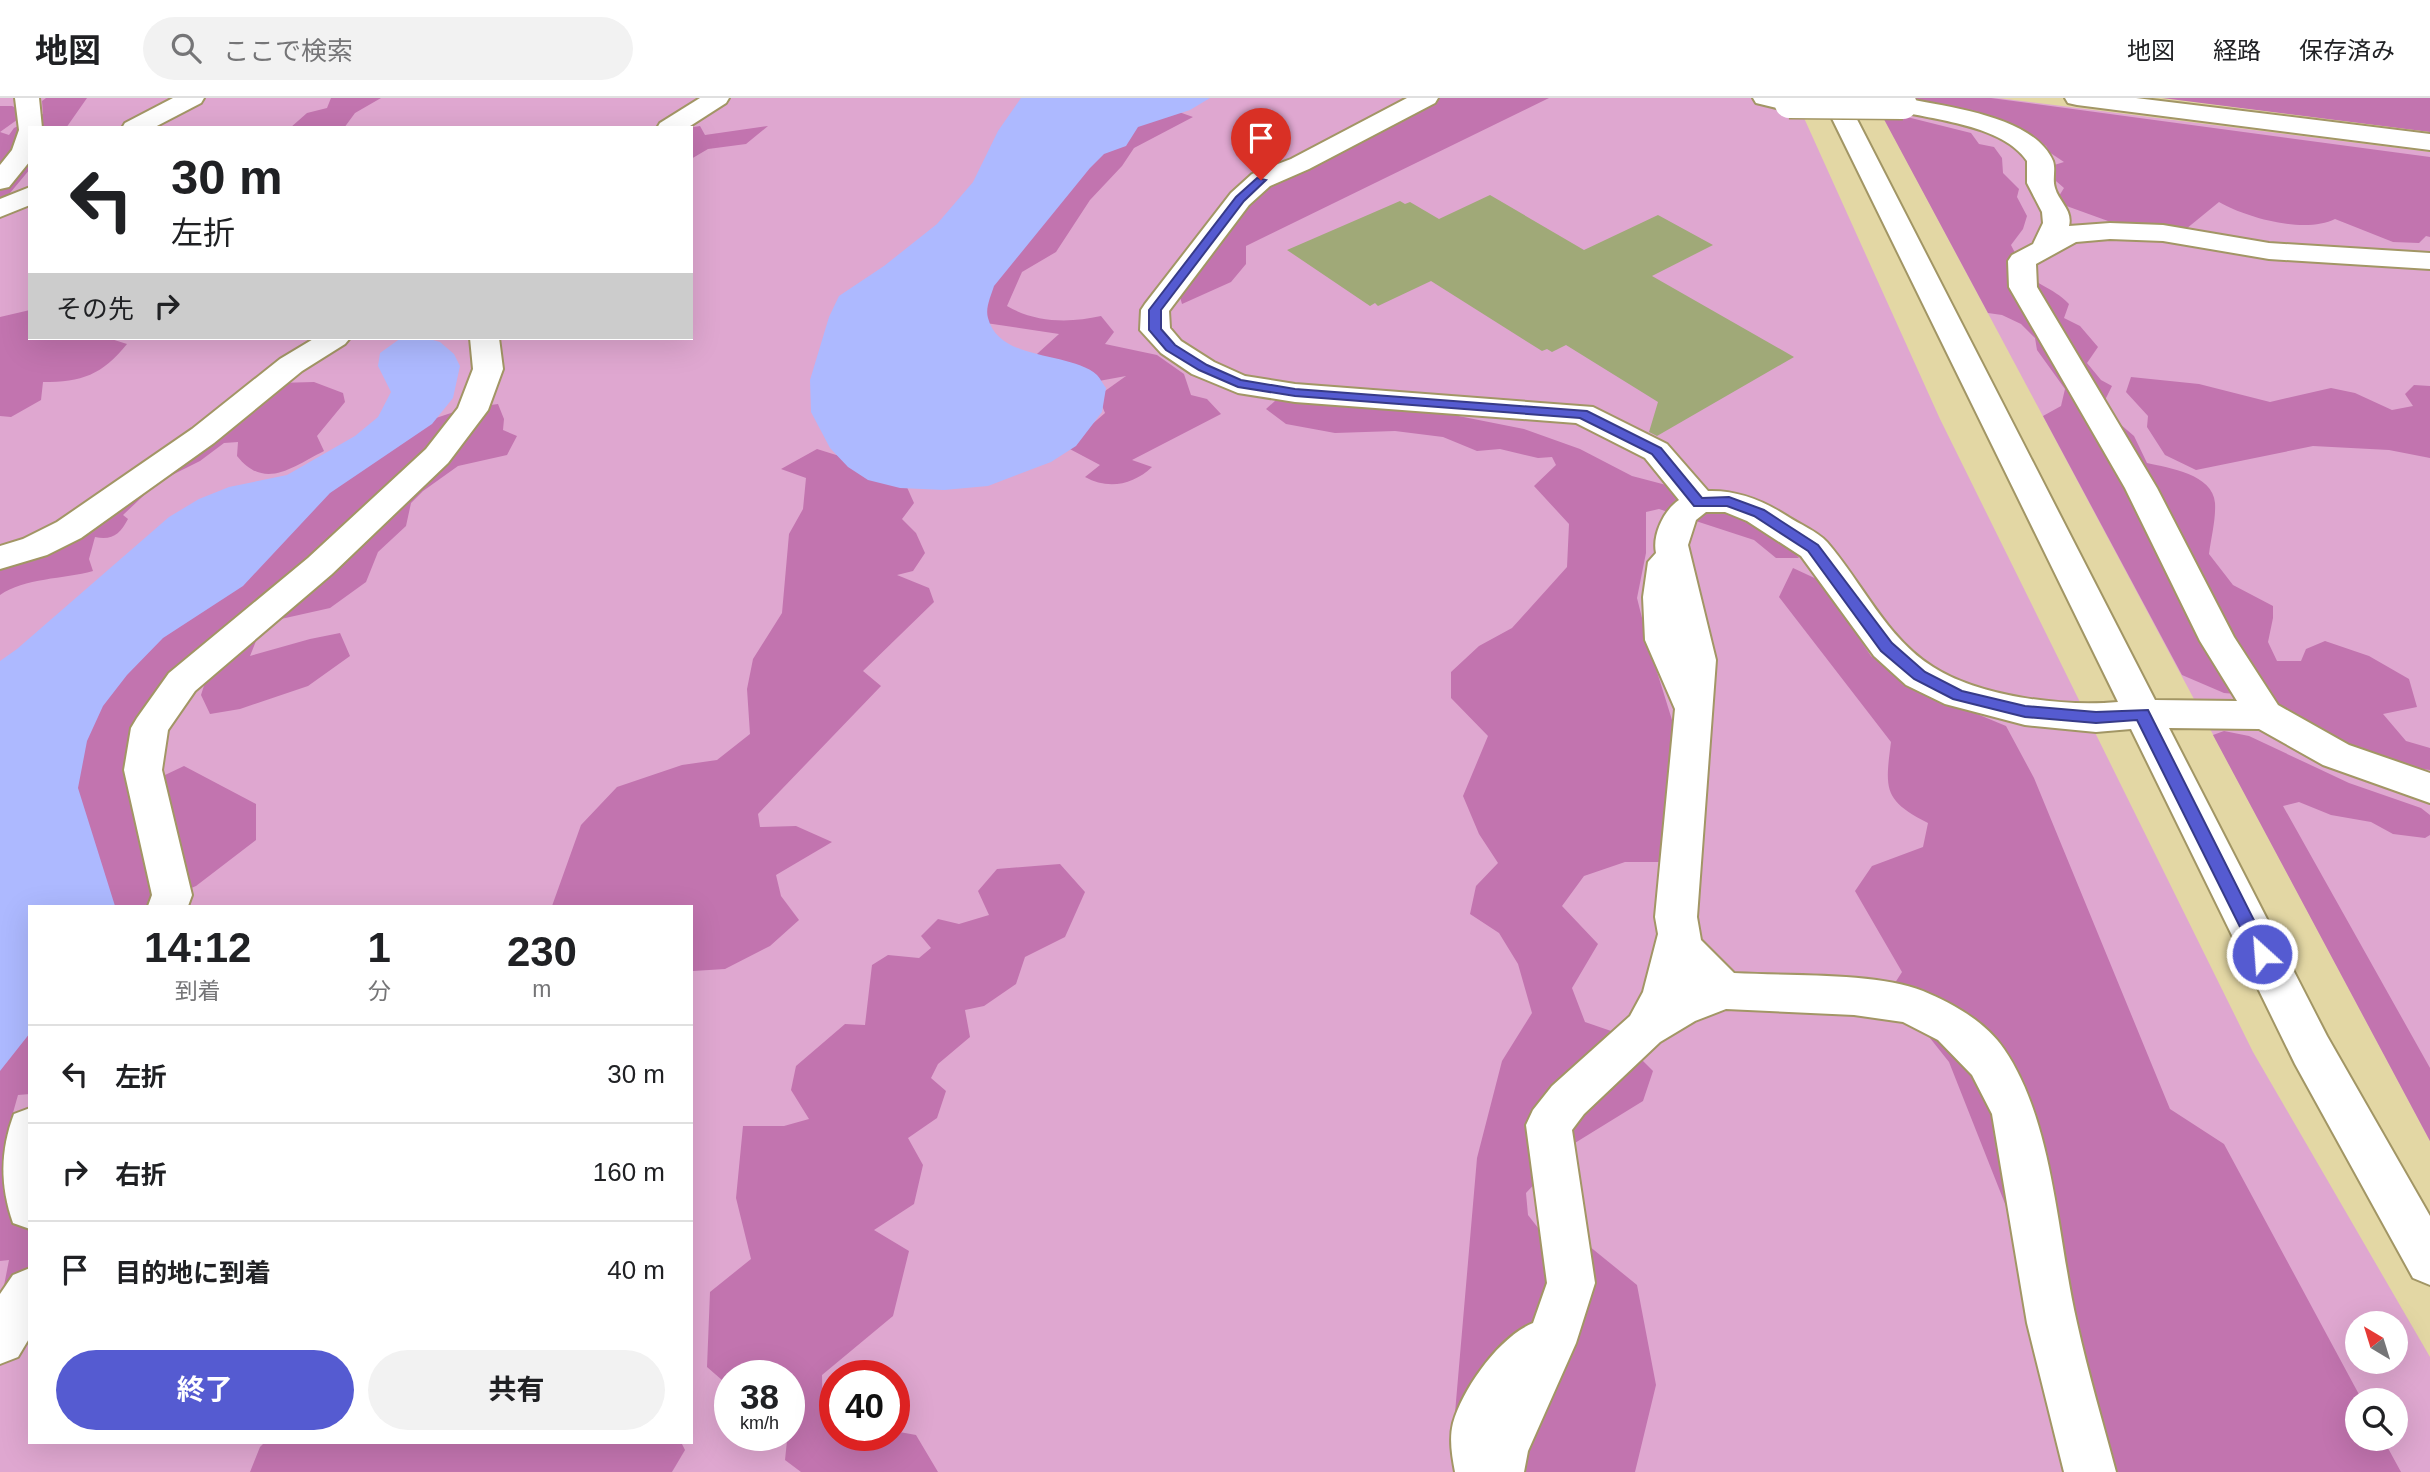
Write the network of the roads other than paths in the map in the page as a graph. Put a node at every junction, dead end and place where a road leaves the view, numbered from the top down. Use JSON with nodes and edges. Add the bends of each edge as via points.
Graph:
{"nodes":[{"id":1,"x":27,"y":98,"type":"edge"},
{"id":2,"x":192,"y":98,"type":"edge"},
{"id":3,"x":717,"y":98,"type":"edge"},
{"id":4,"x":1426,"y":98,"type":"edge"},
{"id":5,"x":1765,"y":98,"type":"edge"},
{"id":6,"x":1834,"y":98,"type":"edge"},
{"id":7,"x":2077,"y":98,"type":"edge"},
{"id":8,"x":30,"y":126,"type":"edge"},
{"id":9,"x":138,"y":126,"type":"edge"},
{"id":10,"x":672,"y":126,"type":"edge"},
{"id":11,"x":28,"y":139,"type":"edge"},
{"id":12,"x":2430,"y":142,"type":"edge"},
{"id":13,"x":8,"y":199,"type":"edge"},
{"id":14,"x":2053,"y":208,"type":"junction"},
{"id":15,"x":2110,"y":231,"type":"junction"},
{"id":16,"x":2045,"y":246,"type":"junction"},
{"id":17,"x":2430,"y":261,"type":"edge"},
{"id":18,"x":332,"y":340,"type":"edge"},
{"id":19,"x":485,"y":340,"type":"edge"},
{"id":20,"x":1699,"y":502,"type":"junction"},
{"id":21,"x":0,"y":558,"type":"edge"},
{"id":22,"x":2142,"y":714,"type":"junction"},
{"id":23,"x":2264,"y":715,"type":"junction"},
{"id":24,"x":2430,"y":788,"type":"edge"},
{"id":25,"x":168,"y":905,"type":"edge"},
{"id":26,"x":1677,"y":937,"type":"junction"},
{"id":27,"x":1725,"y":991,"type":"junction"},
{"id":28,"x":1645,"y":1029,"type":"junction"},
{"id":29,"x":28,"y":1134,"type":"edge"},
{"id":30,"x":28,"y":1202,"type":"edge"},
{"id":31,"x":2430,"y":1262,"type":"edge"},
{"id":32,"x":28,"y":1296,"type":"edge"},
{"id":33,"x":1552,"y":1336,"type":"junction"},
{"id":34,"x":0,"y":1339,"type":"edge"},
{"id":35,"x":1481,"y":1472,"type":"edge"},
{"id":36,"x":1497,"y":1472,"type":"edge"},
{"id":37,"x":2090,"y":1472,"type":"edge"}],
"edges":[{"from":1,"to":8,"type":"street"},
{"from":2,"to":9,"type":"street"},
{"from":3,"to":10,"type":"street"},
{"from":4,"to":20,"type":"street","via":[[1261,180],[1240,199],[1155,310],[1155,330],[1203,368],[1238,384],[1295,393],[1582,414],[1656,451]]},
{"from":5,"to":14,"type":"street","bridge":true,"via":[[1789,104],[1903,105],[2006,131],[2029,144],[2041,163],[2040,182]]},
{"from":6,"to":22,"type":"street"},
{"from":7,"to":12,"type":"street"},
{"from":11,"to":13,"type":"street"},
{"from":14,"to":15,"type":"street"},
{"from":14,"to":16,"type":"street","via":[[2058,216],[2056,227]]},
{"from":15,"to":16,"type":"street","via":[[2070,234]]},
{"from":15,"to":17,"type":"street","via":[[2163,233],[2269,251]]},
{"from":16,"to":23,"type":"street","via":[[2022,261],[2023,287],[2141,488],[2218,641]]},
{"from":18,"to":21,"type":"street","via":[[291,365],[203,436],[68,530]]},
{"from":19,"to":25,"type":"street","via":[[488,369],[473,410],[438,456],[320,566],[182,682],[150,729],[143,770],[172,895]]},
{"from":20,"to":22,"type":"street","via":[[1729,501],[1759,513],[1813,548],[1887,647],[1919,676],[1958,695],[2025,711],[2096,718]]},
{"from":20,"to":26,"type":"street","via":[[1681,514],[1671,545],[1698,660]]},
{"from":22,"to":23,"type":"street"},
{"from":22,"to":31,"type":"street","via":[[2311,1050]]},
{"from":23,"to":24,"type":"street","via":[[2336,755]]},
{"from":26,"to":27,"type":"street","via":[[1700,969]]},
{"from":26,"to":28,"type":"street","via":[[1664,996]]},
{"from":27,"to":28,"type":"street","via":[[1680,1008]]},
{"from":27,"to":37,"type":"street","via":[[1854,997],[1910,1005],[1953,1027],[1988,1061],[2014,1113],[2052,1323]]},
{"from":28,"to":33,"type":"street","via":[[1568,1100],[1549,1125],[1571,1283]]},
{"from":29,"to":30,"type":"street"},
{"from":32,"to":34,"type":"street"},
{"from":33,"to":35,"type":"street","via":[[1525,1358],[1479,1421]]},
{"from":33,"to":36,"type":"street","via":[[1502,1449]]}]}
